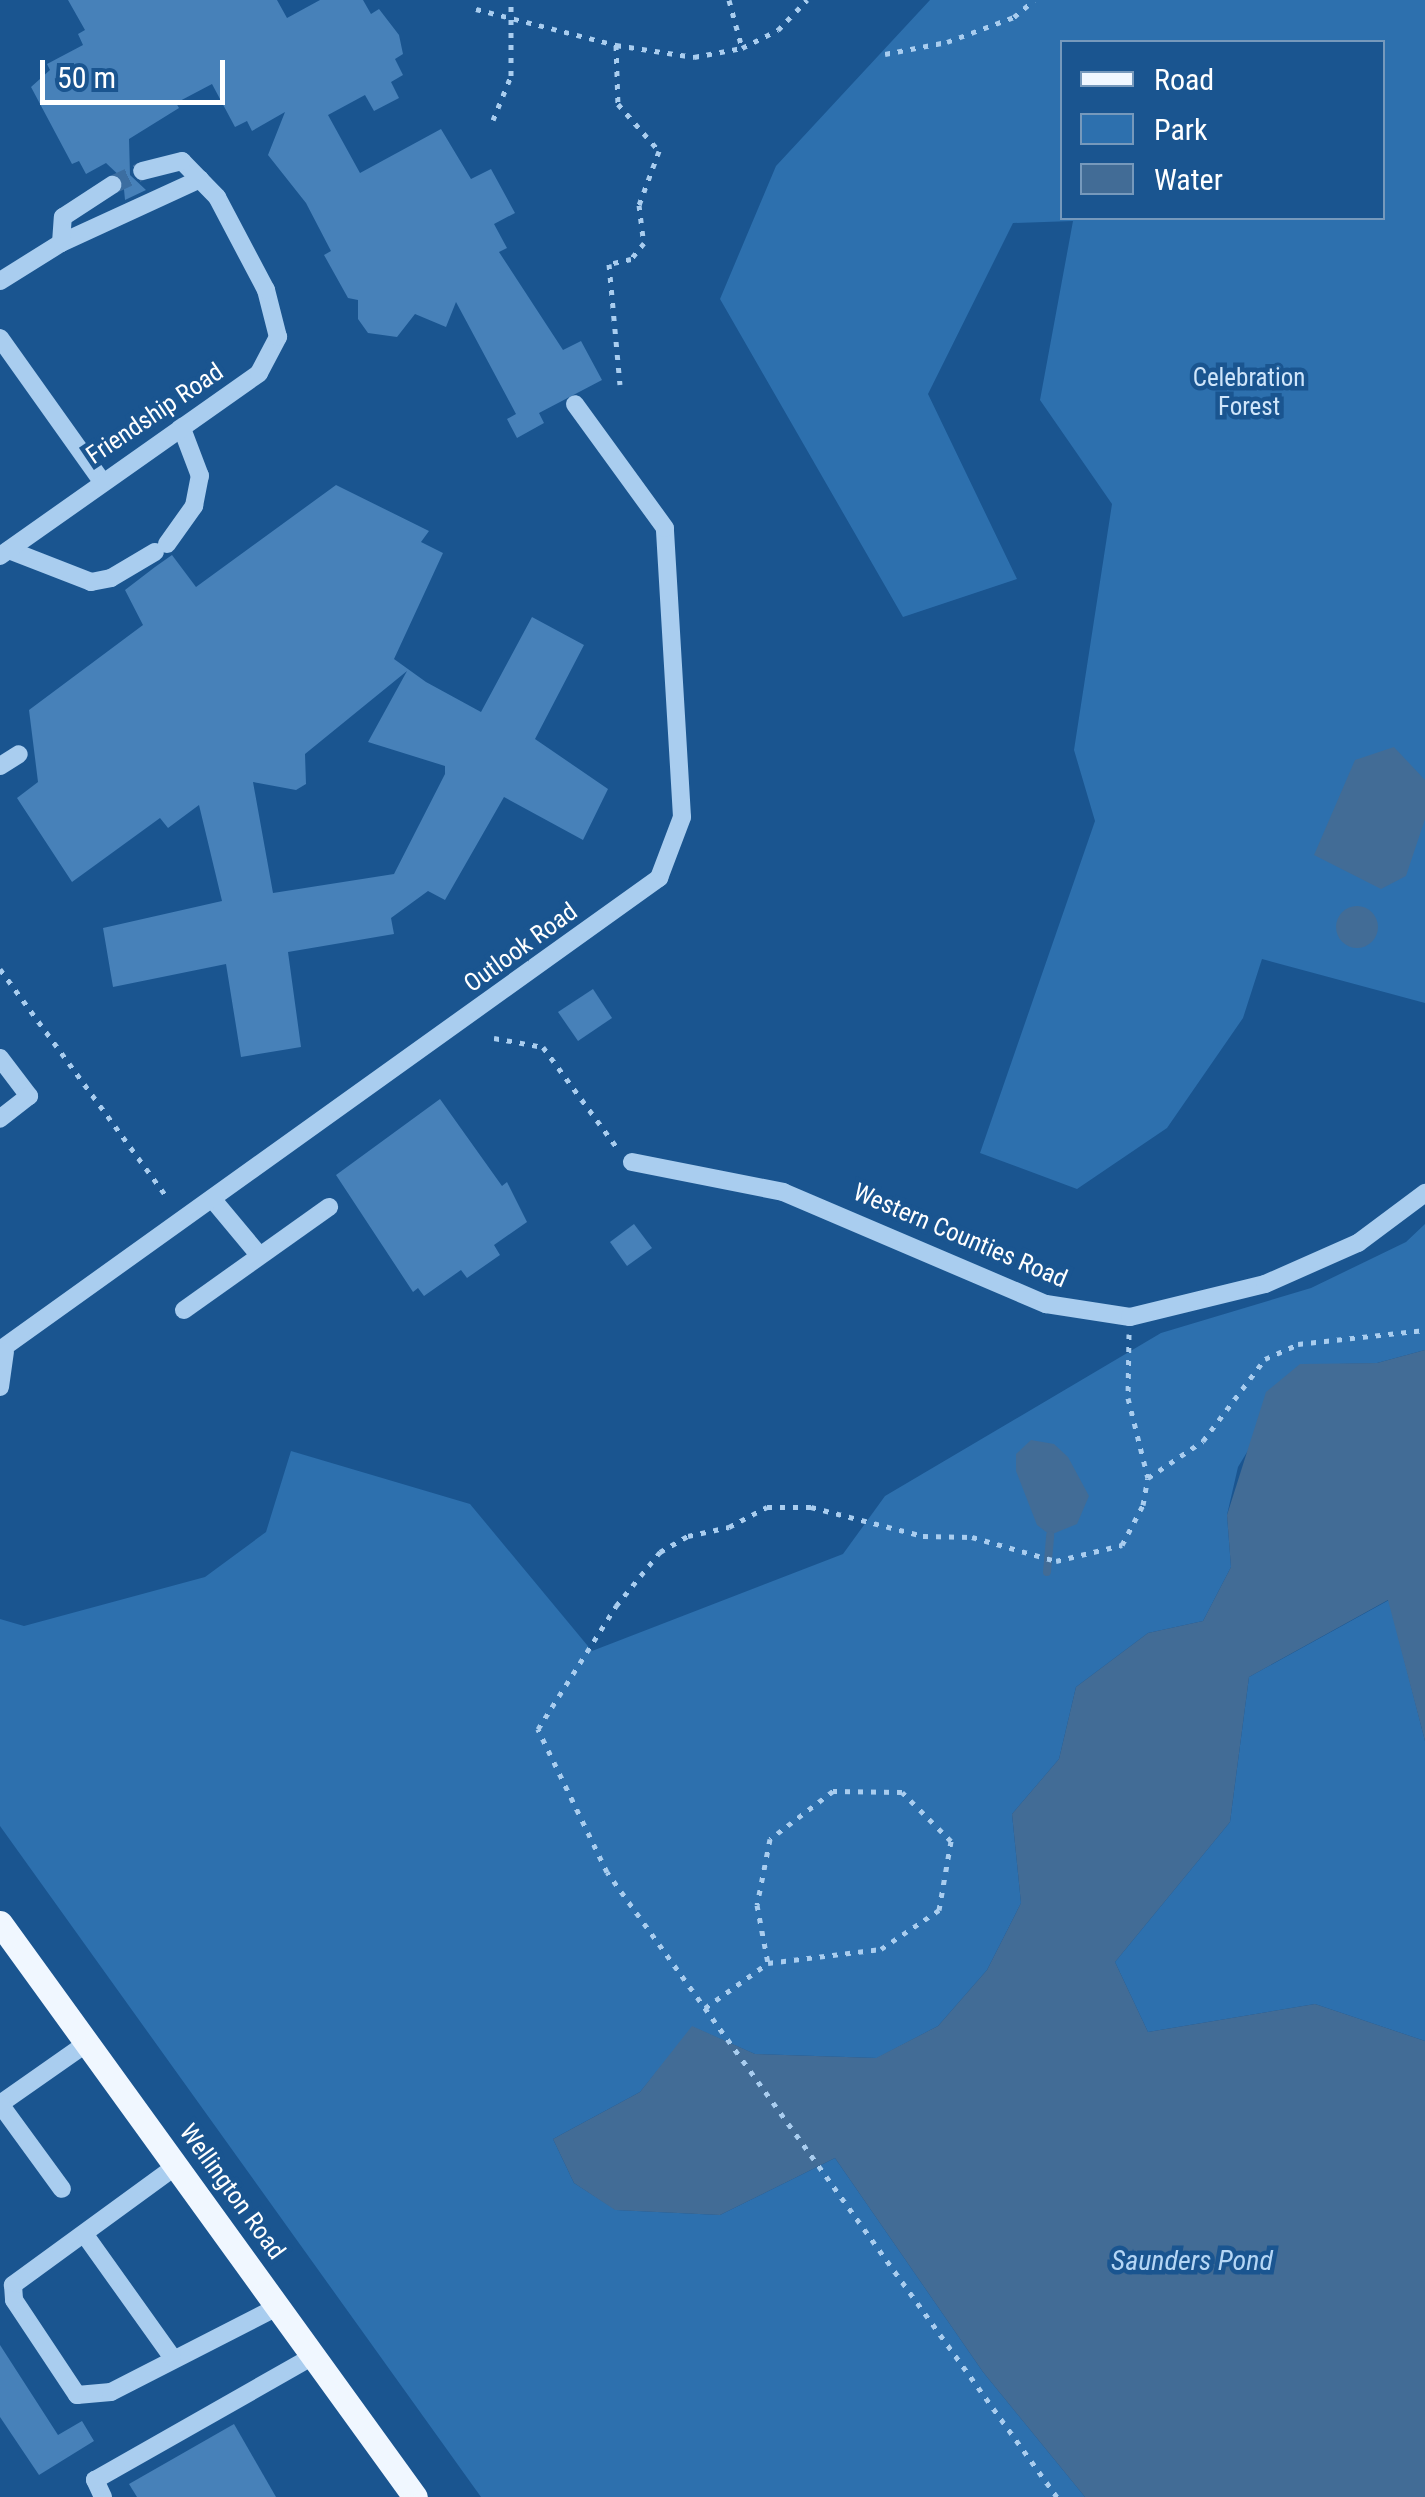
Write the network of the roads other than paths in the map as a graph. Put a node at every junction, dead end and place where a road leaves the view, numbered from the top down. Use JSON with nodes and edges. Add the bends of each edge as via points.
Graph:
{"nodes":[{"id":1,"x":142,"y":171,"type":"tunnel mouth"},
{"id":2,"x":200,"y":179,"type":"junction"},
{"id":3,"x":112,"y":185,"type":"tunnel mouth"},
{"id":4,"x":61,"y":243,"type":"junction"},
{"id":5,"x":0,"y":282,"type":"edge"},
{"id":6,"x":0,"y":338,"type":"edge"},
{"id":7,"x":575,"y":404,"type":"dead end"},
{"id":8,"x":182,"y":426,"type":"junction"},
{"id":9,"x":101,"y":480,"type":"junction"},
{"id":10,"x":4,"y":553,"type":"edge"},
{"id":11,"x":20,"y":754,"type":"dead end"},
{"id":12,"x":0,"y":766,"type":"edge"},
{"id":13,"x":0,"y":1058,"type":"edge"},
{"id":14,"x":0,"y":1119,"type":"edge"},
{"id":15,"x":629,"y":1161,"type":"road end"},
{"id":16,"x":1425,"y":1193,"type":"edge"},
{"id":17,"x":214,"y":1201,"type":"junction"},
{"id":18,"x":329,"y":1207,"type":"dead end"},
{"id":19,"x":259,"y":1256,"type":"junction"},
{"id":20,"x":184,"y":1310,"type":"dead end"},
{"id":21,"x":3,"y":1351,"type":"edge"},
{"id":22,"x":0,"y":1386,"type":"edge"},
{"id":23,"x":0,"y":1923,"type":"edge"},
{"id":24,"x":86,"y":2043,"type":"junction"},
{"id":25,"x":0,"y":2104,"type":"edge"},
{"id":26,"x":176,"y":2166,"type":"junction"},
{"id":27,"x":62,"y":2189,"type":"dead end"},
{"id":28,"x":85,"y":2235,"type":"junction"},
{"id":29,"x":278,"y":2306,"type":"junction"},
{"id":30,"x":314,"y":2356,"type":"junction"},
{"id":31,"x":172,"y":2357,"type":"junction"},
{"id":32,"x":103,"y":2497,"type":"edge"},
{"id":33,"x":415,"y":2497,"type":"edge"}],
"edges":[{"from":1,"to":2,"type":"street","via":[[182,161]]},
{"from":2,"to":4,"type":"street"},
{"from":2,"to":8,"type":"street","name":"Friendship Road","via":[[217,197],[266,290],[278,337],[259,373]]},
{"from":3,"to":4,"type":"street","via":[[63,217]]},
{"from":4,"to":5,"type":"street"},
{"from":6,"to":9,"type":"street"},
{"from":7,"to":17,"type":"street","name":"Outlook Road","via":[[665,528],[682,818],[659,878]]},
{"from":8,"to":9,"type":"street","name":"Friendship Road"},
{"from":8,"to":10,"type":"street","via":[[200,476],[194,506],[161,548],[92,582]]},
{"from":9,"to":10,"type":"street","name":"Friendship Road"},
{"from":11,"to":12,"type":"street"},
{"from":13,"to":14,"type":"street","via":[[28,1096]]},
{"from":15,"to":16,"type":"street","name":"Western Counties Road","via":[[784,1192],[1046,1304],[1130,1316],[1265,1284],[1358,1242]]},
{"from":17,"to":19,"type":"street"},
{"from":17,"to":21,"type":"street","name":"Outlook Road"},
{"from":18,"to":19,"type":"street"},
{"from":19,"to":20,"type":"street"},
{"from":21,"to":22,"type":"street"},
{"from":23,"to":24,"type":"main road","name":"Wellington Road"},
{"from":24,"to":25,"type":"street"},
{"from":24,"to":26,"type":"main road","name":"Wellington Road"},
{"from":25,"to":27,"type":"street"},
{"from":26,"to":28,"type":"street"},
{"from":26,"to":29,"type":"main road","name":"Wellington Road"},
{"from":28,"to":31,"type":"street"},
{"from":28,"to":31,"type":"street","via":[[18,2279],[12,2292],[77,2395],[111,2392]]},
{"from":29,"to":30,"type":"main road","name":"Wellington Road"},
{"from":29,"to":31,"type":"street","via":[[224,2339]]},
{"from":30,"to":32,"type":"street","via":[[95,2480]]},
{"from":30,"to":33,"type":"main road","name":"Wellington Road"}]}
